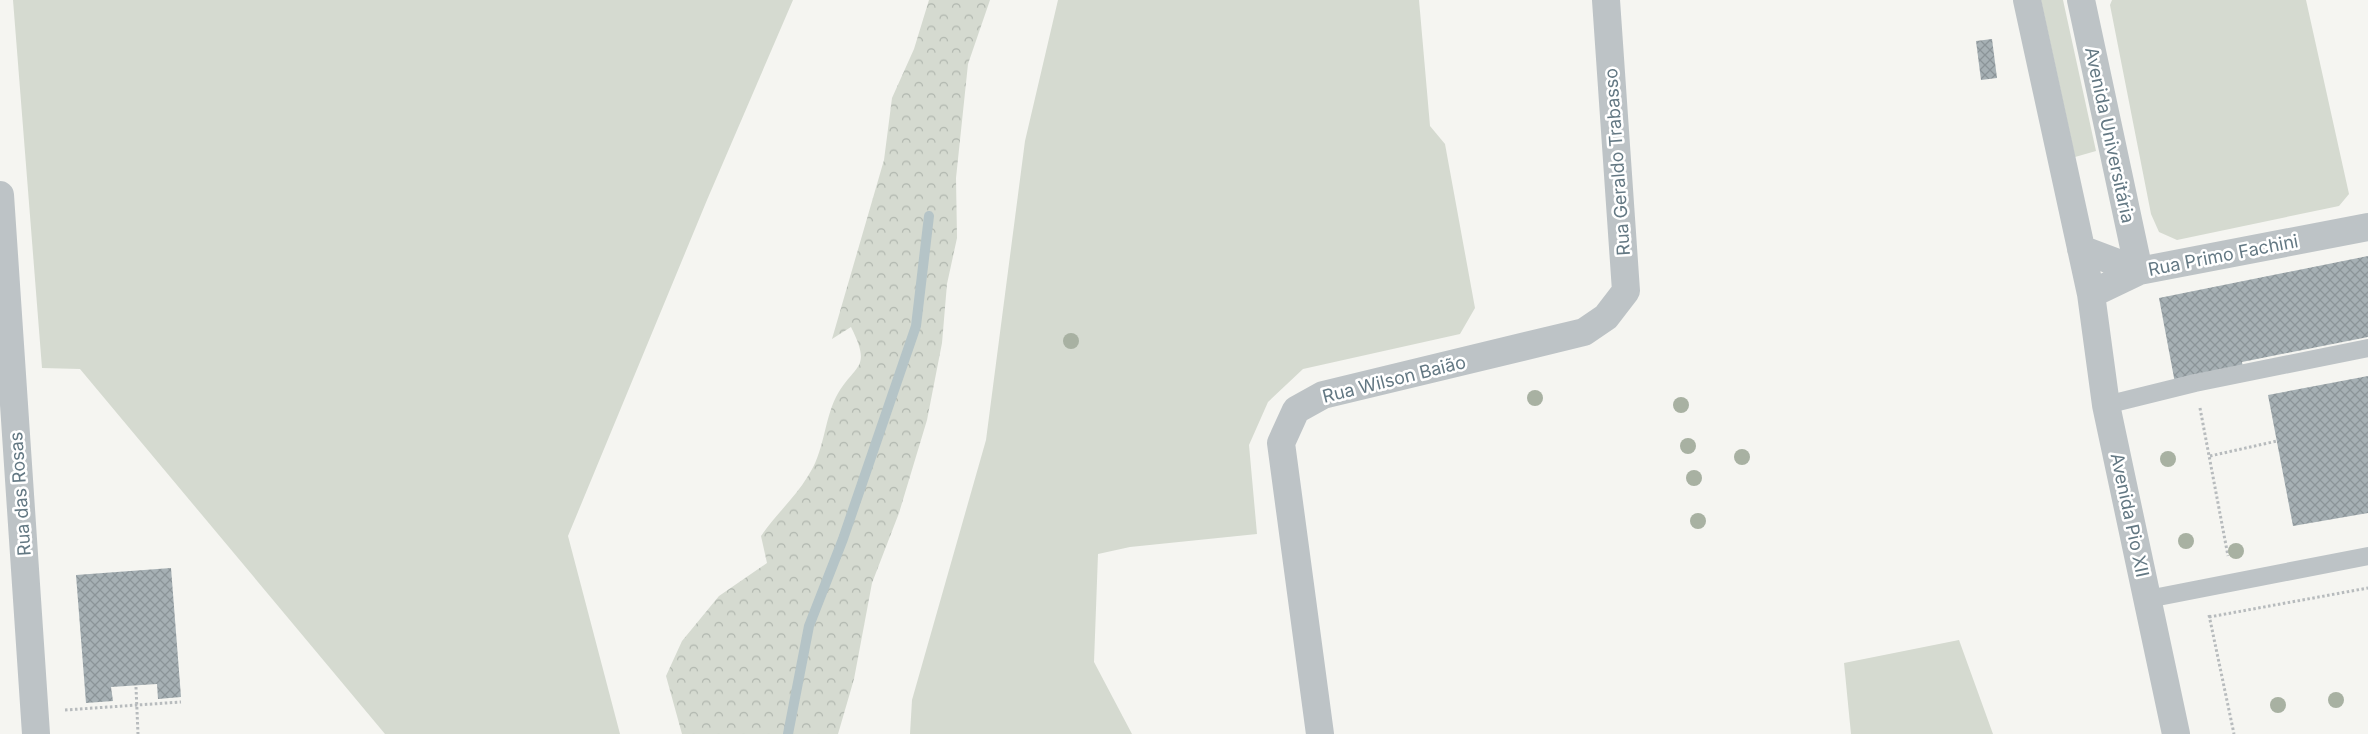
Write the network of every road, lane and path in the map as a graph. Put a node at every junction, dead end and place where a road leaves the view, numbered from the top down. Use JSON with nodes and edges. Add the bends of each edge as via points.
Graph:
{"nodes":[{"id":1,"x":1606,"y":0,"type":"edge"},
{"id":2,"x":2028,"y":0,"type":"edge"},
{"id":3,"x":2081,"y":0,"type":"edge"},
{"id":4,"x":0,"y":195,"type":"edge"},
{"id":5,"x":2368,"y":227,"type":"edge"},
{"id":6,"x":2081,"y":249,"type":"junction"},
{"id":7,"x":2139,"y":271,"type":"junction"},
{"id":8,"x":2091,"y":294,"type":"junction"},
{"id":9,"x":1606,"y":317,"type":"joint"},
{"id":10,"x":2368,"y":348,"type":"edge"},
{"id":11,"x":2195,"y":383,"type":"junction"},
{"id":12,"x":2106,"y":404,"type":"junction"},
{"id":13,"x":2277,"y":441,"type":"dead end"},
{"id":14,"x":2210,"y":456,"type":"junction"},
{"id":15,"x":2368,"y":556,"type":"edge"},
{"id":16,"x":2233,"y":582,"type":"junction"},
{"id":17,"x":2203,"y":588,"type":"junction"},
{"id":18,"x":2368,"y":588,"type":"edge"},
{"id":19,"x":2148,"y":599,"type":"junction"},
{"id":20,"x":2209,"y":617,"type":"junction"},
{"id":21,"x":136,"y":687,"type":"dead end"},
{"id":22,"x":182,"y":702,"type":"dead end"},
{"id":23,"x":137,"y":706,"type":"junction"},
{"id":24,"x":36,"y":723,"type":"edge"},
{"id":25,"x":138,"y":734,"type":"edge"},
{"id":26,"x":1320,"y":734,"type":"edge"},
{"id":27,"x":2176,"y":734,"type":"edge"},
{"id":28,"x":2234,"y":734,"type":"edge"}],
"edges":[{"from":1,"to":9,"type":"street","name":"Rua Geraldo Trabasso","via":[[1626,291]]},
{"from":2,"to":6,"type":"street"},
{"from":3,"to":7,"type":"street","name":"Avenida Universitária"},
{"from":4,"to":24,"type":"street","name":"Rua das Rosas"},
{"from":5,"to":7,"type":"street","name":"Rua Primo Fachini"},
{"from":6,"to":7,"type":"street","name":"Rua Primo Fachini"},
{"from":6,"to":8,"type":"street","name":"Avenida Pio XII"},
{"from":7,"to":8,"type":"street"},
{"from":8,"to":12,"type":"street","name":"Avenida Pio XII"},
{"from":9,"to":26,"type":"street","name":"Rua Wilson Baião","via":[[1584,332],[1323,395],[1296,410],[1281,443]]},
{"from":10,"to":11,"type":"lane"},
{"from":11,"to":12,"type":"lane"},
{"from":11,"to":14,"type":"path"},
{"from":12,"to":19,"type":"street","name":"Avenida Pio XII"},
{"from":13,"to":14,"type":"path"},
{"from":14,"to":16,"type":"path"},
{"from":15,"to":16,"type":"lane"},
{"from":16,"to":17,"type":"lane"},
{"from":17,"to":19,"type":"lane"},
{"from":17,"to":20,"type":"path"},
{"from":18,"to":20,"type":"path"},
{"from":19,"to":27,"type":"street","name":"Avenida Pio XII"},
{"from":20,"to":28,"type":"path"},
{"from":21,"to":23,"type":"path"},
{"from":22,"to":23,"type":"path"},
{"from":23,"to":24,"type":"path"},
{"from":23,"to":25,"type":"path"}]}
